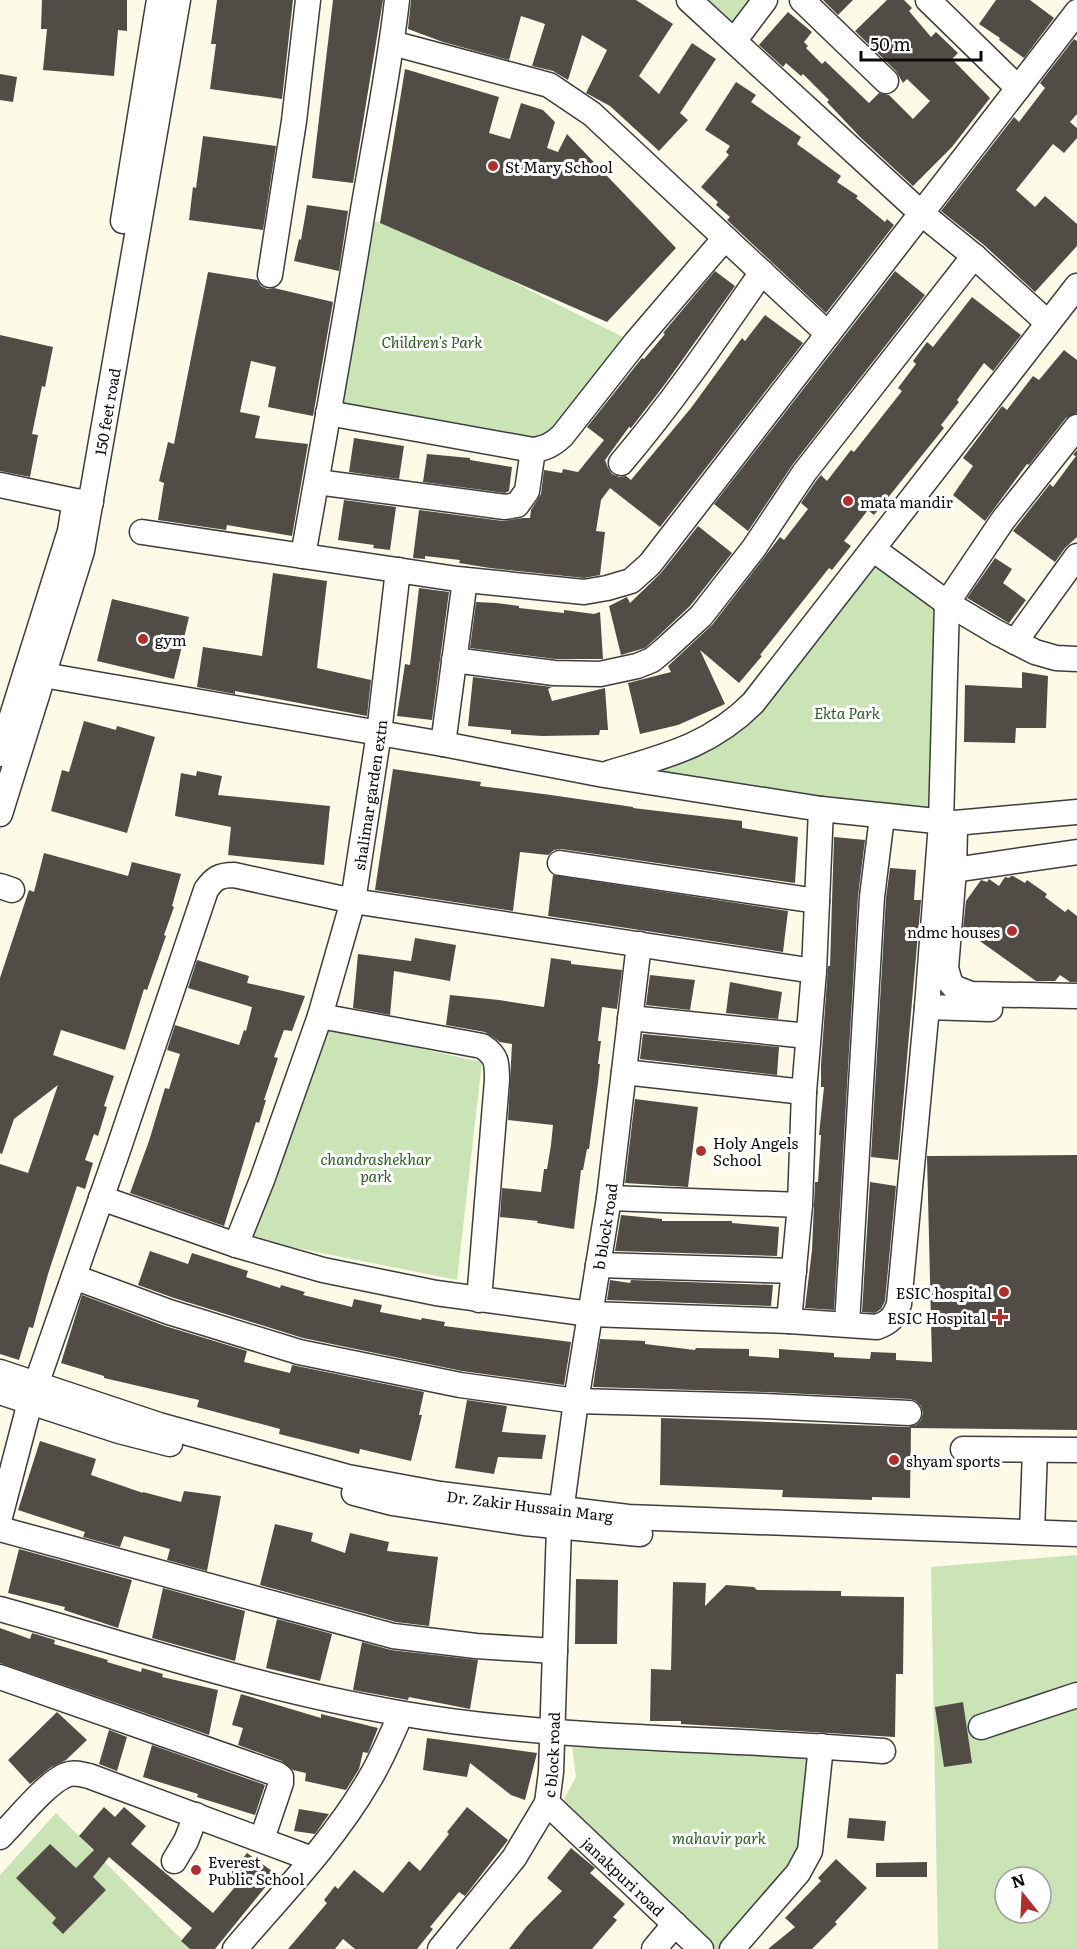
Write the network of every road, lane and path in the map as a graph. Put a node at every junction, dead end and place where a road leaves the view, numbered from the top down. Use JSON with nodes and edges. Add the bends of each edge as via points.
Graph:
{"nodes":[{"id":1,"x":159,"y":0,"type":"edge"},
{"id":2,"x":178,"y":0,"type":"edge"},
{"id":3,"x":308,"y":0,"type":"edge"},
{"id":4,"x":398,"y":0,"type":"edge"},
{"id":5,"x":689,"y":0,"type":"edge"},
{"id":6,"x":765,"y":0,"type":"edge"},
{"id":7,"x":802,"y":0,"type":"edge"},
{"id":8,"x":928,"y":0,"type":"edge"},
{"id":9,"x":1077,"y":12,"type":"edge"},
{"id":10,"x":734,"y":41,"type":"junction"},
{"id":11,"x":393,"y":43,"type":"junction"},
{"id":12,"x":886,"y":81,"type":"dead end"},
{"id":13,"x":1018,"y":88,"type":"junction"},
{"id":14,"x":921,"y":213,"type":"junction"},
{"id":15,"x":725,"y":238,"type":"junction"},
{"id":16,"x":974,"y":256,"type":"junction"},
{"id":17,"x":762,"y":272,"type":"junction"},
{"id":18,"x":270,"y":275,"type":"dead end"},
{"id":19,"x":1077,"y":286,"type":"edge"},
{"id":20,"x":1048,"y":323,"type":"junction"},
{"id":21,"x":828,"y":334,"type":"junction"},
{"id":22,"x":328,"y":413,"type":"junction"},
{"id":23,"x":1077,"y":428,"type":"edge"},
{"id":24,"x":533,"y":450,"type":"junction"},
{"id":25,"x":621,"y":463,"type":"dead end"},
{"id":26,"x":317,"y":482,"type":"junction"},
{"id":27,"x":0,"y":485,"type":"edge"},
{"id":28,"x":83,"y":502,"type":"junction"},
{"id":29,"x":142,"y":532,"type":"dead end"},
{"id":30,"x":873,"y":549,"type":"junction"},
{"id":31,"x":303,"y":556,"type":"junction"},
{"id":32,"x":1077,"y":556,"type":"edge"},
{"id":33,"x":398,"y":570,"type":"junction"},
{"id":34,"x":465,"y":580,"type":"junction"},
{"id":35,"x":947,"y":603,"type":"junction"},
{"id":36,"x":1015,"y":642,"type":"junction"},
{"id":37,"x":1077,"y":659,"type":"edge"},
{"id":38,"x":454,"y":660,"type":"junction"},
{"id":39,"x":35,"y":673,"type":"junction"},
{"id":40,"x":378,"y":733,"type":"junction"},
{"id":41,"x":443,"y":744,"type":"junction"},
{"id":42,"x":0,"y":754,"type":"edge"},
{"id":43,"x":604,"y":775,"type":"junction"},
{"id":44,"x":821,"y":809,"type":"junction"},
{"id":45,"x":1077,"y":812,"type":"edge"},
{"id":46,"x":0,"y":814,"type":"edge"},
{"id":47,"x":882,"y":817,"type":"junction"},
{"id":48,"x":948,"y":823,"type":"junction"},
{"id":49,"x":1077,"y":852,"type":"edge"},
{"id":50,"x":560,"y":863,"type":"dead end"},
{"id":51,"x":954,"y":870,"type":"junction"},
{"id":52,"x":353,"y":901,"type":"junction"},
{"id":53,"x":817,"y":901,"type":"junction"},
{"id":54,"x":639,"y":944,"type":"junction"},
{"id":55,"x":814,"y":971,"type":"junction"},
{"id":56,"x":1077,"y":996,"type":"edge"},
{"id":57,"x":927,"y":1007,"type":"junction"},
{"id":58,"x":1077,"y":1012,"type":"edge"},
{"id":59,"x":320,"y":1016,"type":"junction"},
{"id":60,"x":630,"y":1018,"type":"junction"},
{"id":61,"x":808,"y":1036,"type":"junction"},
{"id":62,"x":624,"y":1072,"type":"junction"},
{"id":63,"x":804,"y":1092,"type":"junction"},
{"id":64,"x":101,"y":1198,"type":"junction"},
{"id":65,"x":609,"y":1198,"type":"junction"},
{"id":66,"x":800,"y":1205,"type":"junction"},
{"id":67,"x":236,"y":1245,"type":"junction"},
{"id":68,"x":598,"y":1265,"type":"junction"},
{"id":69,"x":794,"y":1271,"type":"junction"},
{"id":70,"x":74,"y":1277,"type":"junction"},
{"id":71,"x":479,"y":1300,"type":"junction"},
{"id":72,"x":590,"y":1314,"type":"junction"},
{"id":73,"x":789,"y":1321,"type":"junction"},
{"id":74,"x":847,"y":1324,"type":"junction"},
{"id":75,"x":0,"y":1372,"type":"edge"},
{"id":76,"x":0,"y":1392,"type":"edge"},
{"id":77,"x":33,"y":1394,"type":"junction"},
{"id":78,"x":576,"y":1401,"type":"junction"},
{"id":79,"x":909,"y":1413,"type":"dead end"},
{"id":80,"x":963,"y":1449,"type":"dead end"},
{"id":81,"x":1035,"y":1450,"type":"junction"},
{"id":82,"x":1077,"y":1450,"type":"edge"},
{"id":83,"x":0,"y":1517,"type":"edge"},
{"id":84,"x":560,"y":1518,"type":"junction"},
{"id":85,"x":0,"y":1529,"type":"edge"},
{"id":86,"x":1032,"y":1532,"type":"junction"},
{"id":87,"x":1077,"y":1534,"type":"edge"},
{"id":88,"x":1077,"y":1546,"type":"edge"},
{"id":89,"x":0,"y":1609,"type":"edge"},
{"id":90,"x":555,"y":1652,"type":"junction"},
{"id":91,"x":0,"y":1677,"type":"edge"},
{"id":92,"x":1077,"y":1695,"type":"edge"},
{"id":93,"x":401,"y":1714,"type":"junction"},
{"id":94,"x":981,"y":1727,"type":"dead end"},
{"id":95,"x":553,"y":1732,"type":"junction"},
{"id":96,"x":821,"y":1746,"type":"junction"},
{"id":97,"x":883,"y":1751,"type":"dead end"},
{"id":98,"x":547,"y":1803,"type":"junction"},
{"id":99,"x":196,"y":1815,"type":"junction"},
{"id":100,"x":0,"y":1837,"type":"edge"},
{"id":101,"x":262,"y":1839,"type":"junction"},
{"id":102,"x":312,"y":1859,"type":"junction"},
{"id":103,"x":174,"y":1861,"type":"dead end"},
{"id":104,"x":675,"y":1924,"type":"junction"},
{"id":105,"x":235,"y":1949,"type":"edge"},
{"id":106,"x":440,"y":1949,"type":"edge"},
{"id":107,"x":654,"y":1949,"type":"edge"},
{"id":108,"x":701,"y":1949,"type":"edge"},
{"id":109,"x":732,"y":1949,"type":"edge"}],
"edges":[{"from":1,"to":28,"type":"street","name":"150 feet road","via":[[90,427]]},
{"from":2,"to":28,"type":"street","name":"150 feet road"},
{"from":3,"to":18,"type":"street"},
{"from":4,"to":11,"type":"street"},
{"from":5,"to":10,"type":"street"},
{"from":6,"to":10,"type":"street"},
{"from":7,"to":12,"type":"street"},
{"from":8,"to":13,"type":"street"},
{"from":9,"to":13,"type":"street"},
{"from":10,"to":14,"type":"street"},
{"from":11,"to":15,"type":"street","via":[[549,85],[592,114]]},
{"from":11,"to":22,"type":"street"},
{"from":13,"to":14,"type":"street"},
{"from":14,"to":16,"type":"street"},
{"from":14,"to":21,"type":"street"},
{"from":15,"to":17,"type":"street"},
{"from":15,"to":24,"type":"street","via":[[561,436],[544,449]]},
{"from":16,"to":20,"type":"street"},
{"from":16,"to":38,"type":"street","via":[[804,472],[754,548],[701,616],[658,655],[637,666],[582,675]]},
{"from":17,"to":21,"type":"street"},
{"from":17,"to":25,"type":"street","via":[[693,373]]},
{"from":19,"to":20,"type":"street"},
{"from":20,"to":30,"type":"street"},
{"from":21,"to":34,"type":"street","via":[[650,564],[631,581],[584,592]]},
{"from":22,"to":24,"type":"street"},
{"from":22,"to":26,"type":"street"},
{"from":23,"to":35,"type":"street","via":[[1003,520]]},
{"from":24,"to":26,"type":"street","via":[[527,491],[517,505],[505,507]]},
{"from":26,"to":31,"type":"street"},
{"from":27,"to":28,"type":"street"},
{"from":28,"to":39,"type":"street","name":"150 feet road","via":[[82,551]]},
{"from":29,"to":31,"type":"street"},
{"from":30,"to":35,"type":"street"},
{"from":30,"to":43,"type":"street","via":[[740,716],[706,740]]},
{"from":31,"to":33,"type":"street"},
{"from":32,"to":36,"type":"street"},
{"from":33,"to":34,"type":"street"},
{"from":33,"to":40,"type":"street","name":"shalimar garden extn"},
{"from":34,"to":38,"type":"street"},
{"from":35,"to":36,"type":"street"},
{"from":35,"to":48,"type":"street"},
{"from":36,"to":37,"type":"street","via":[[1035,652]]},
{"from":38,"to":41,"type":"street"},
{"from":39,"to":40,"type":"street"},
{"from":39,"to":42,"type":"street","name":"150 feet road"},
{"from":39,"to":46,"type":"street","name":"150 feet road"},
{"from":40,"to":41,"type":"street"},
{"from":40,"to":52,"type":"street","name":"shalimar garden extn"},
{"from":41,"to":43,"type":"street"},
{"from":43,"to":44,"type":"street"},
{"from":44,"to":47,"type":"street"},
{"from":44,"to":53,"type":"street"},
{"from":45,"to":48,"type":"street"},
{"from":47,"to":48,"type":"street"},
{"from":47,"to":74,"type":"street","via":[[872,897]]},
{"from":48,"to":51,"type":"street"},
{"from":48,"to":57,"type":"street"},
{"from":49,"to":51,"type":"street"},
{"from":50,"to":53,"type":"street"},
{"from":51,"to":56,"type":"street","via":[[946,968],[950,982],[971,994]]},
{"from":52,"to":54,"type":"street"},
{"from":52,"to":59,"type":"street","name":"shalimar garden extn"},
{"from":52,"to":64,"type":"street","via":[[234,875],[212,880]]},
{"from":53,"to":55,"type":"street"},
{"from":54,"to":55,"type":"street"},
{"from":54,"to":60,"type":"street","name":"b block road"},
{"from":55,"to":61,"type":"street"},
{"from":57,"to":58,"type":"street"},
{"from":57,"to":74,"type":"street","via":[[899,1304],[889,1323],[877,1327]]},
{"from":59,"to":67,"type":"street","name":"shalimar garden extn"},
{"from":59,"to":71,"type":"street","via":[[482,1046],[493,1054],[497,1080]]},
{"from":60,"to":61,"type":"street"},
{"from":60,"to":62,"type":"street","name":"b block road"},
{"from":61,"to":63,"type":"street"},
{"from":62,"to":63,"type":"street"},
{"from":62,"to":65,"type":"street","name":"b block road"},
{"from":63,"to":66,"type":"street"},
{"from":64,"to":67,"type":"street"},
{"from":64,"to":70,"type":"street"},
{"from":65,"to":66,"type":"street"},
{"from":65,"to":68,"type":"street","name":"b block road"},
{"from":66,"to":69,"type":"street"},
{"from":67,"to":71,"type":"street","via":[[323,1270]]},
{"from":68,"to":69,"type":"street"},
{"from":68,"to":72,"type":"street","name":"b block road"},
{"from":69,"to":73,"type":"street"},
{"from":70,"to":77,"type":"street"},
{"from":70,"to":78,"type":"street","via":[[169,1312],[299,1352],[460,1385]]},
{"from":71,"to":72,"type":"street"},
{"from":72,"to":73,"type":"street"},
{"from":72,"to":78,"type":"street","name":"b block road"},
{"from":73,"to":74,"type":"street"},
{"from":75,"to":77,"type":"street","name":"Dr. Zakir Hussain Marg"},
{"from":76,"to":77,"type":"street","name":"Dr. Zakir Hussain Marg"},
{"from":77,"to":83,"type":"street"},
{"from":77,"to":84,"type":"street","name":"Dr. Zakir Hussain Marg","via":[[119,1431],[392,1503],[524,1523]]},
{"from":78,"to":79,"type":"street"},
{"from":78,"to":84,"type":"street","name":"b block road"},
{"from":80,"to":81,"type":"street"},
{"from":81,"to":82,"type":"street"},
{"from":81,"to":86,"type":"street"},
{"from":84,"to":86,"type":"street","name":"Dr. Zakir Hussain Marg","via":[[628,1517]]},
{"from":84,"to":88,"type":"street","name":"Dr. Zakir Hussain Marg","via":[[628,1533]]},
{"from":84,"to":90,"type":"street","name":"c block road"},
{"from":85,"to":90,"type":"street","via":[[393,1636]]},
{"from":86,"to":87,"type":"street","name":"Dr. Zakir Hussain Marg"},
{"from":89,"to":93,"type":"street","via":[[307,1696]]},
{"from":90,"to":95,"type":"street","name":"c block road"},
{"from":91,"to":101,"type":"street","via":[[277,1774],[281,1783]]},
{"from":92,"to":94,"type":"street"},
{"from":93,"to":95,"type":"street"},
{"from":93,"to":102,"type":"street","via":[[370,1779]]},
{"from":95,"to":96,"type":"street"},
{"from":95,"to":98,"type":"street","name":"c block road"},
{"from":96,"to":97,"type":"street"},
{"from":96,"to":109,"type":"street","via":[[810,1851],[798,1873]]},
{"from":98,"to":104,"type":"street","name":"janakpuri road"},
{"from":98,"to":106,"type":"street","name":"c block road","via":[[514,1858]]},
{"from":99,"to":100,"type":"street","via":[[89,1776],[65,1775]]},
{"from":99,"to":101,"type":"street"},
{"from":99,"to":103,"type":"street"},
{"from":101,"to":102,"type":"street"},
{"from":102,"to":105,"type":"street"},
{"from":104,"to":107,"type":"street"},
{"from":104,"to":108,"type":"street","name":"janakpuri road"}]}
